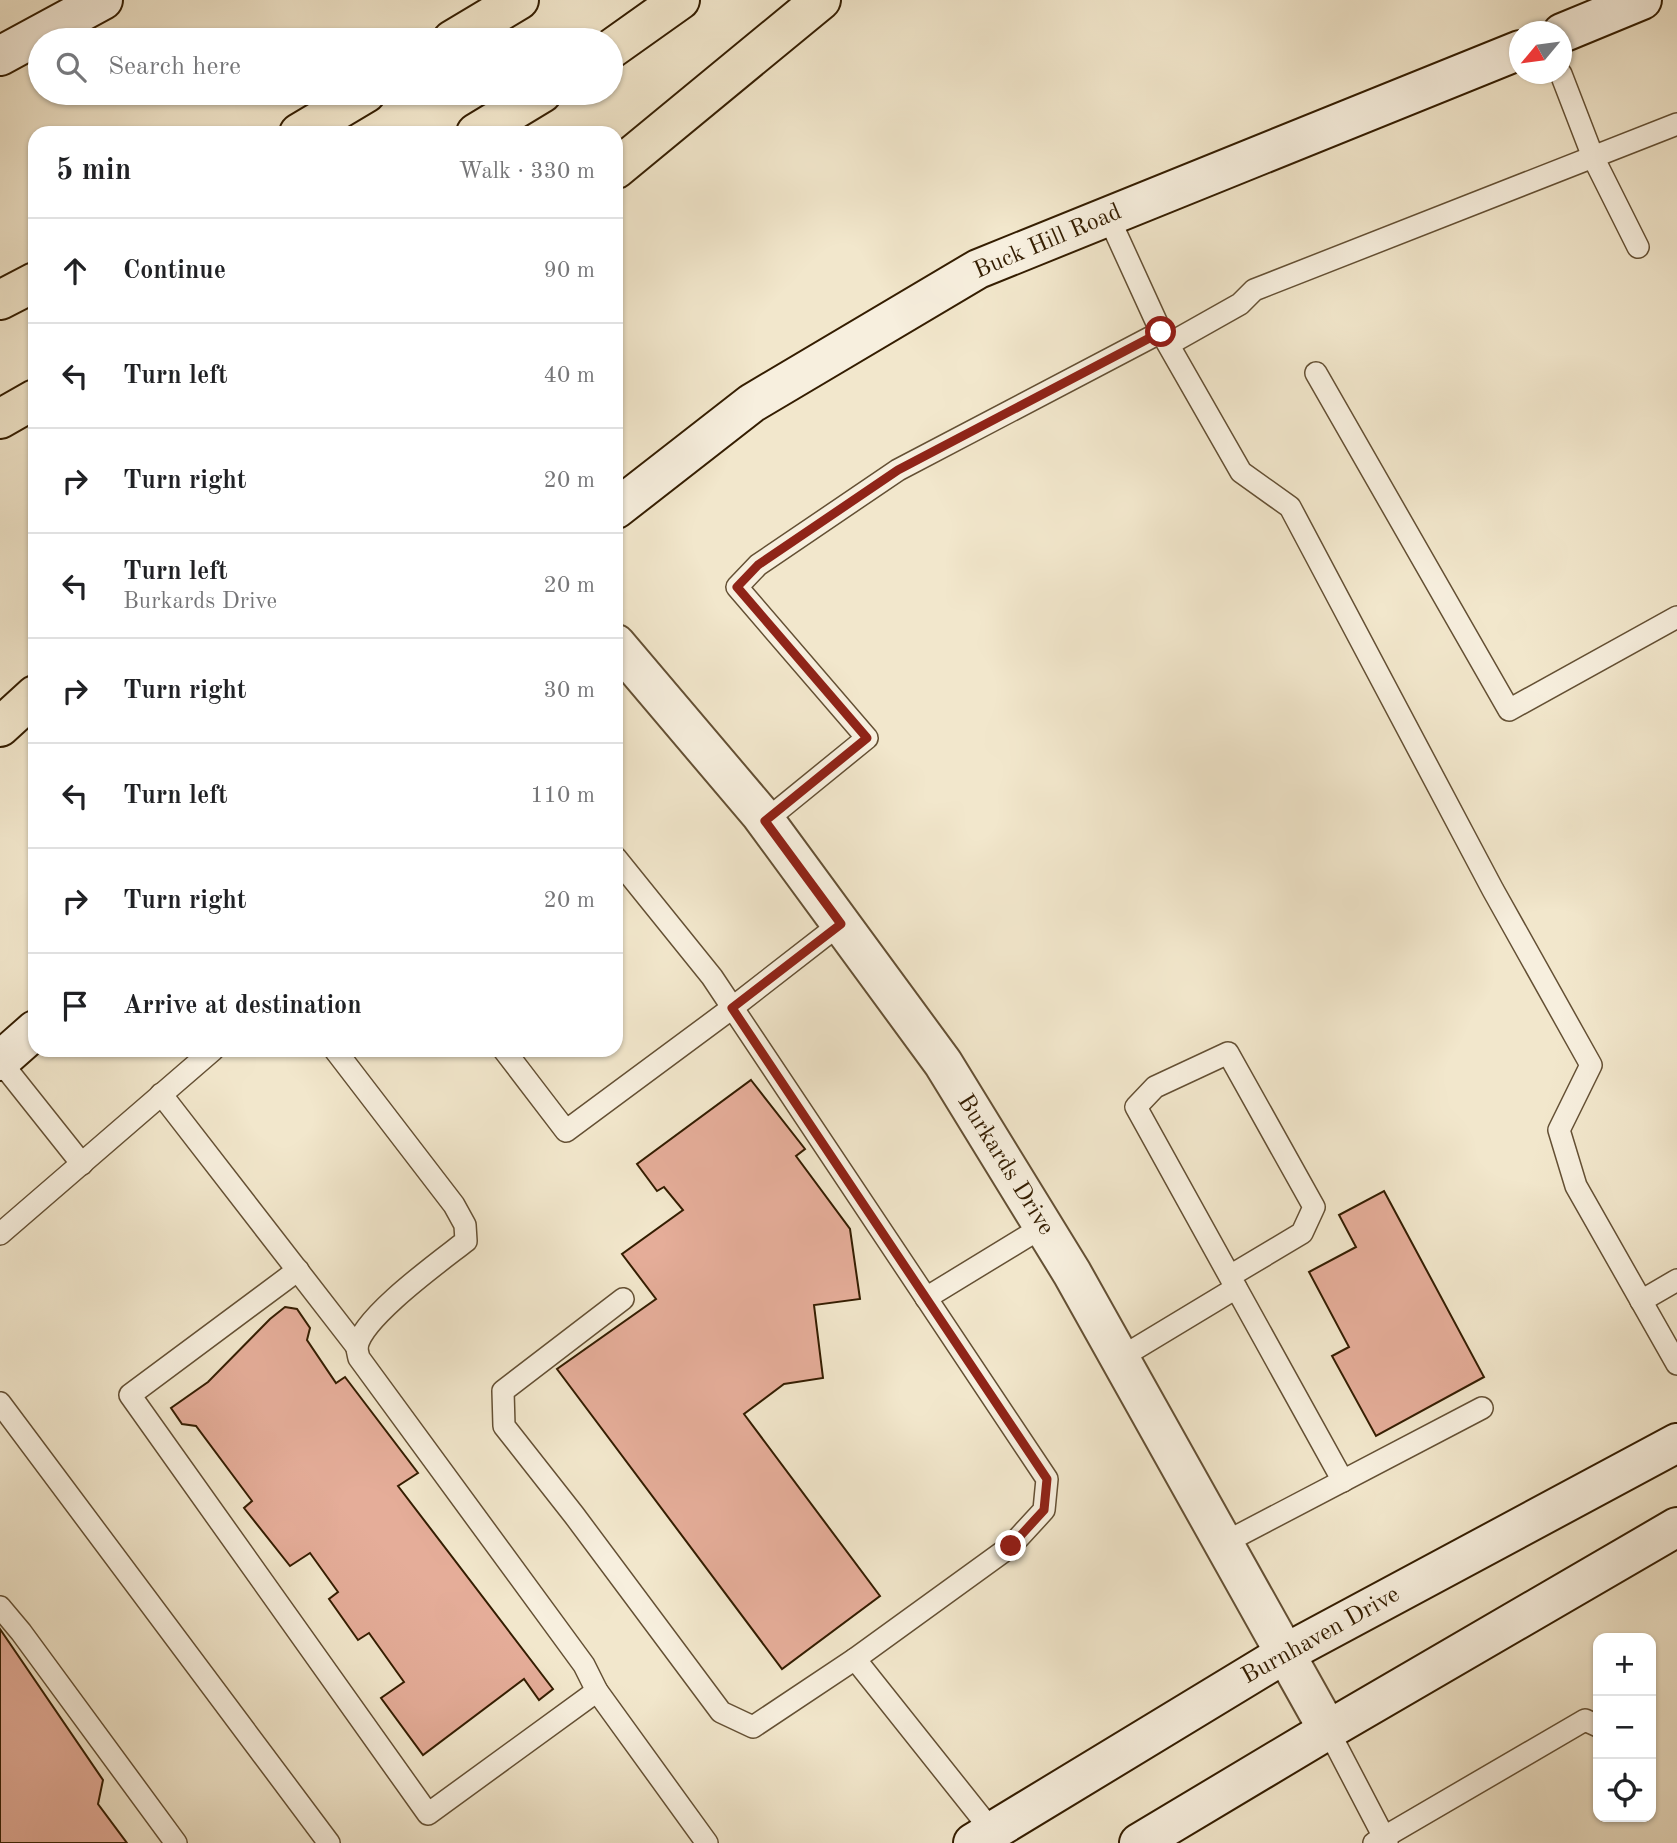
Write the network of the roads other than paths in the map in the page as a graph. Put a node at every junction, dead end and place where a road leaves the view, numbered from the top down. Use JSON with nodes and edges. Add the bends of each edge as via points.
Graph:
{"nodes":[{"id":1,"x":103,"y":0,"type":"edge"},
{"id":2,"x":519,"y":0,"type":"edge"},
{"id":3,"x":680,"y":0,"type":"edge"},
{"id":4,"x":821,"y":0,"type":"edge"},
{"id":5,"x":1642,"y":0,"type":"edge"},
{"id":6,"x":52,"y":28,"type":"edge"},
{"id":7,"x":472,"y":28,"type":"edge"},
{"id":8,"x":1572,"y":29,"type":"edge"},
{"id":9,"x":623,"y":40,"type":"edge"},
{"id":10,"x":28,"y":41,"type":"edge"},
{"id":11,"x":1509,"y":54,"type":"edge"},
{"id":12,"x":0,"y":56,"type":"edge"},
{"id":13,"x":1565,"y":84,"type":"edge"},
{"id":14,"x":346,"y":105,"type":"edge"},
{"id":15,"x":522,"y":105,"type":"edge"},
{"id":16,"x":1677,"y":124,"type":"edge"},
{"id":17,"x":311,"y":126,"type":"edge"},
{"id":18,"x":488,"y":126,"type":"edge"},
{"id":19,"x":1594,"y":157,"type":"junction"},
{"id":20,"x":623,"y":163,"type":"edge"},
{"id":21,"x":1108,"y":216,"type":"junction"},
{"id":22,"x":1638,"y":247,"type":"dead end"},
{"id":23,"x":28,"y":286,"type":"edge"},
{"id":24,"x":0,"y":300,"type":"edge"},
{"id":25,"x":1165,"y":338,"type":"junction"},
{"id":26,"x":1316,"y":373,"type":"dead end"},
{"id":27,"x":28,"y":403,"type":"edge"},
{"id":28,"x":0,"y":419,"type":"edge"},
{"id":29,"x":623,"y":504,"type":"edge"},
{"id":30,"x":1677,"y":617,"type":"edge"},
{"id":31,"x":623,"y":653,"type":"edge"},
{"id":32,"x":28,"y":701,"type":"edge"},
{"id":33,"x":0,"y":727,"type":"edge"},
{"id":34,"x":765,"y":821,"type":"junction"},
{"id":35,"x":623,"y":867,"type":"edge"},
{"id":36,"x":841,"y":924,"type":"junction"},
{"id":37,"x":732,"y":1008,"type":"junction"},
{"id":38,"x":28,"y":1036,"type":"edge"},
{"id":39,"x":205,"y":1057,"type":"edge"},
{"id":40,"x":340,"y":1057,"type":"edge"},
{"id":41,"x":509,"y":1057,"type":"edge"},
{"id":42,"x":0,"y":1061,"type":"edge"},
{"id":43,"x":161,"y":1094,"type":"junction"},
{"id":44,"x":82,"y":1164,"type":"junction"},
{"id":45,"x":1044,"y":1226,"type":"junction"},
{"id":46,"x":0,"y":1234,"type":"edge"},
{"id":47,"x":298,"y":1270,"type":"junction"},
{"id":48,"x":1677,"y":1280,"type":"edge"},
{"id":49,"x":1233,"y":1282,"type":"junction"},
{"id":50,"x":926,"y":1298,"type":"junction"},
{"id":51,"x":623,"y":1299,"type":"dead end"},
{"id":52,"x":1641,"y":1301,"type":"junction"},
{"id":53,"x":357,"y":1347,"type":"junction"},
{"id":54,"x":1120,"y":1358,"type":"junction"},
{"id":55,"x":1677,"y":1364,"type":"edge"},
{"id":56,"x":0,"y":1403,"type":"edge"},
{"id":57,"x":1482,"y":1408,"type":"dead end"},
{"id":58,"x":1677,"y":1443,"type":"edge"},
{"id":59,"x":1343,"y":1481,"type":"junction"},
{"id":60,"x":1677,"y":1527,"type":"edge"},
{"id":61,"x":1224,"y":1543,"type":"junction"},
{"id":62,"x":0,"y":1607,"type":"edge"},
{"id":63,"x":1286,"y":1653,"type":"junction"},
{"id":64,"x":855,"y":1659,"type":"junction"},
{"id":65,"x":597,"y":1691,"type":"junction"},
{"id":66,"x":1593,"y":1724,"type":"edge"},
{"id":67,"x":1328,"y":1730,"type":"junction"},
{"id":68,"x":983,"y":1837,"type":"edge"},
{"id":69,"x":1382,"y":1841,"type":"edge"},
{"id":70,"x":176,"y":1843,"type":"edge"},
{"id":71,"x":329,"y":1843,"type":"edge"},
{"id":72,"x":707,"y":1843,"type":"edge"},
{"id":73,"x":1139,"y":1843,"type":"edge"}],
"edges":[{"from":1,"to":6,"type":"street"},
{"from":2,"to":7,"type":"highway"},
{"from":3,"to":9,"type":"highway"},
{"from":4,"to":20,"type":"highway"},
{"from":5,"to":8,"type":"street"},
{"from":10,"to":12,"type":"street"},
{"from":11,"to":21,"type":"street","name":"Buck Hill Road"},
{"from":13,"to":19,"type":"lane"},
{"from":14,"to":17,"type":"highway"},
{"from":15,"to":18,"type":"highway"},
{"from":16,"to":19,"type":"lane"},
{"from":19,"to":22,"type":"lane"},
{"from":19,"to":25,"type":"lane","via":[[1254,290],[1240,304]]},
{"from":21,"to":25,"type":"lane"},
{"from":21,"to":29,"type":"street","name":"Buck Hill Road","via":[[978,269],[918,304],[752,404]]},
{"from":23,"to":24,"type":"highway"},
{"from":25,"to":34,"type":"lane","via":[[898,470],[758,565],[737,587],[867,738]]},
{"from":25,"to":52,"type":"lane","via":[[1241,471],[1290,507],[1591,1065],[1559,1130],[1576,1186]]},
{"from":26,"to":30,"type":"lane","via":[[1509,710]]},
{"from":27,"to":28,"type":"highway"},
{"from":31,"to":34,"type":"street","name":"Burkards Drive"},
{"from":32,"to":33,"type":"highway"},
{"from":34,"to":36,"type":"street","name":"Burkards Drive"},
{"from":35,"to":37,"type":"lane"},
{"from":36,"to":37,"type":"lane"},
{"from":36,"to":45,"type":"street","name":"Burkards Drive","via":[[943,1063]]},
{"from":37,"to":41,"type":"lane","via":[[566,1131]]},
{"from":37,"to":50,"type":"lane"},
{"from":38,"to":42,"type":"street"},
{"from":39,"to":43,"type":"lane"},
{"from":40,"to":53,"type":"lane","via":[[454,1205],[465,1225],[466,1241],[388,1304]]},
{"from":42,"to":44,"type":"lane"},
{"from":43,"to":44,"type":"lane"},
{"from":43,"to":47,"type":"lane"},
{"from":44,"to":46,"type":"lane"},
{"from":45,"to":50,"type":"lane"},
{"from":45,"to":54,"type":"street","name":"Burkards Drive"},
{"from":47,"to":53,"type":"lane"},
{"from":47,"to":65,"type":"lane","via":[[130,1395],[428,1814]]},
{"from":48,"to":52,"type":"lane"},
{"from":49,"to":49,"type":"lane","via":[[1136,1107],[1154,1087],[1228,1053],[1314,1206],[1302,1233]]},
{"from":49,"to":54,"type":"lane"},
{"from":49,"to":59,"type":"lane"},
{"from":50,"to":64,"type":"lane","via":[[1047,1479],[1044,1510],[1011,1546]]},
{"from":51,"to":64,"type":"lane","via":[[503,1391],[504,1426],[722,1712],[753,1727]]},
{"from":52,"to":55,"type":"lane"},
{"from":53,"to":65,"type":"lane","via":[[359,1358],[584,1665]]},
{"from":54,"to":61,"type":"street","name":"Burkards Drive"},
{"from":56,"to":71,"type":"lane"},
{"from":57,"to":59,"type":"lane"},
{"from":58,"to":63,"type":"street","name":"Burnhaven Drive"},
{"from":59,"to":61,"type":"lane"},
{"from":60,"to":67,"type":"street"},
{"from":61,"to":63,"type":"street","name":"Burkards Drive"},
{"from":62,"to":70,"type":"lane"},
{"from":63,"to":67,"type":"street","name":"Burkards Drive"},
{"from":63,"to":68,"type":"street","name":"Burnhaven Drive"},
{"from":64,"to":68,"type":"lane"},
{"from":65,"to":72,"type":"lane"},
{"from":66,"to":69,"type":"lane","via":[[1585,1720]]},
{"from":67,"to":69,"type":"lane"},
{"from":67,"to":73,"type":"street"}]}
